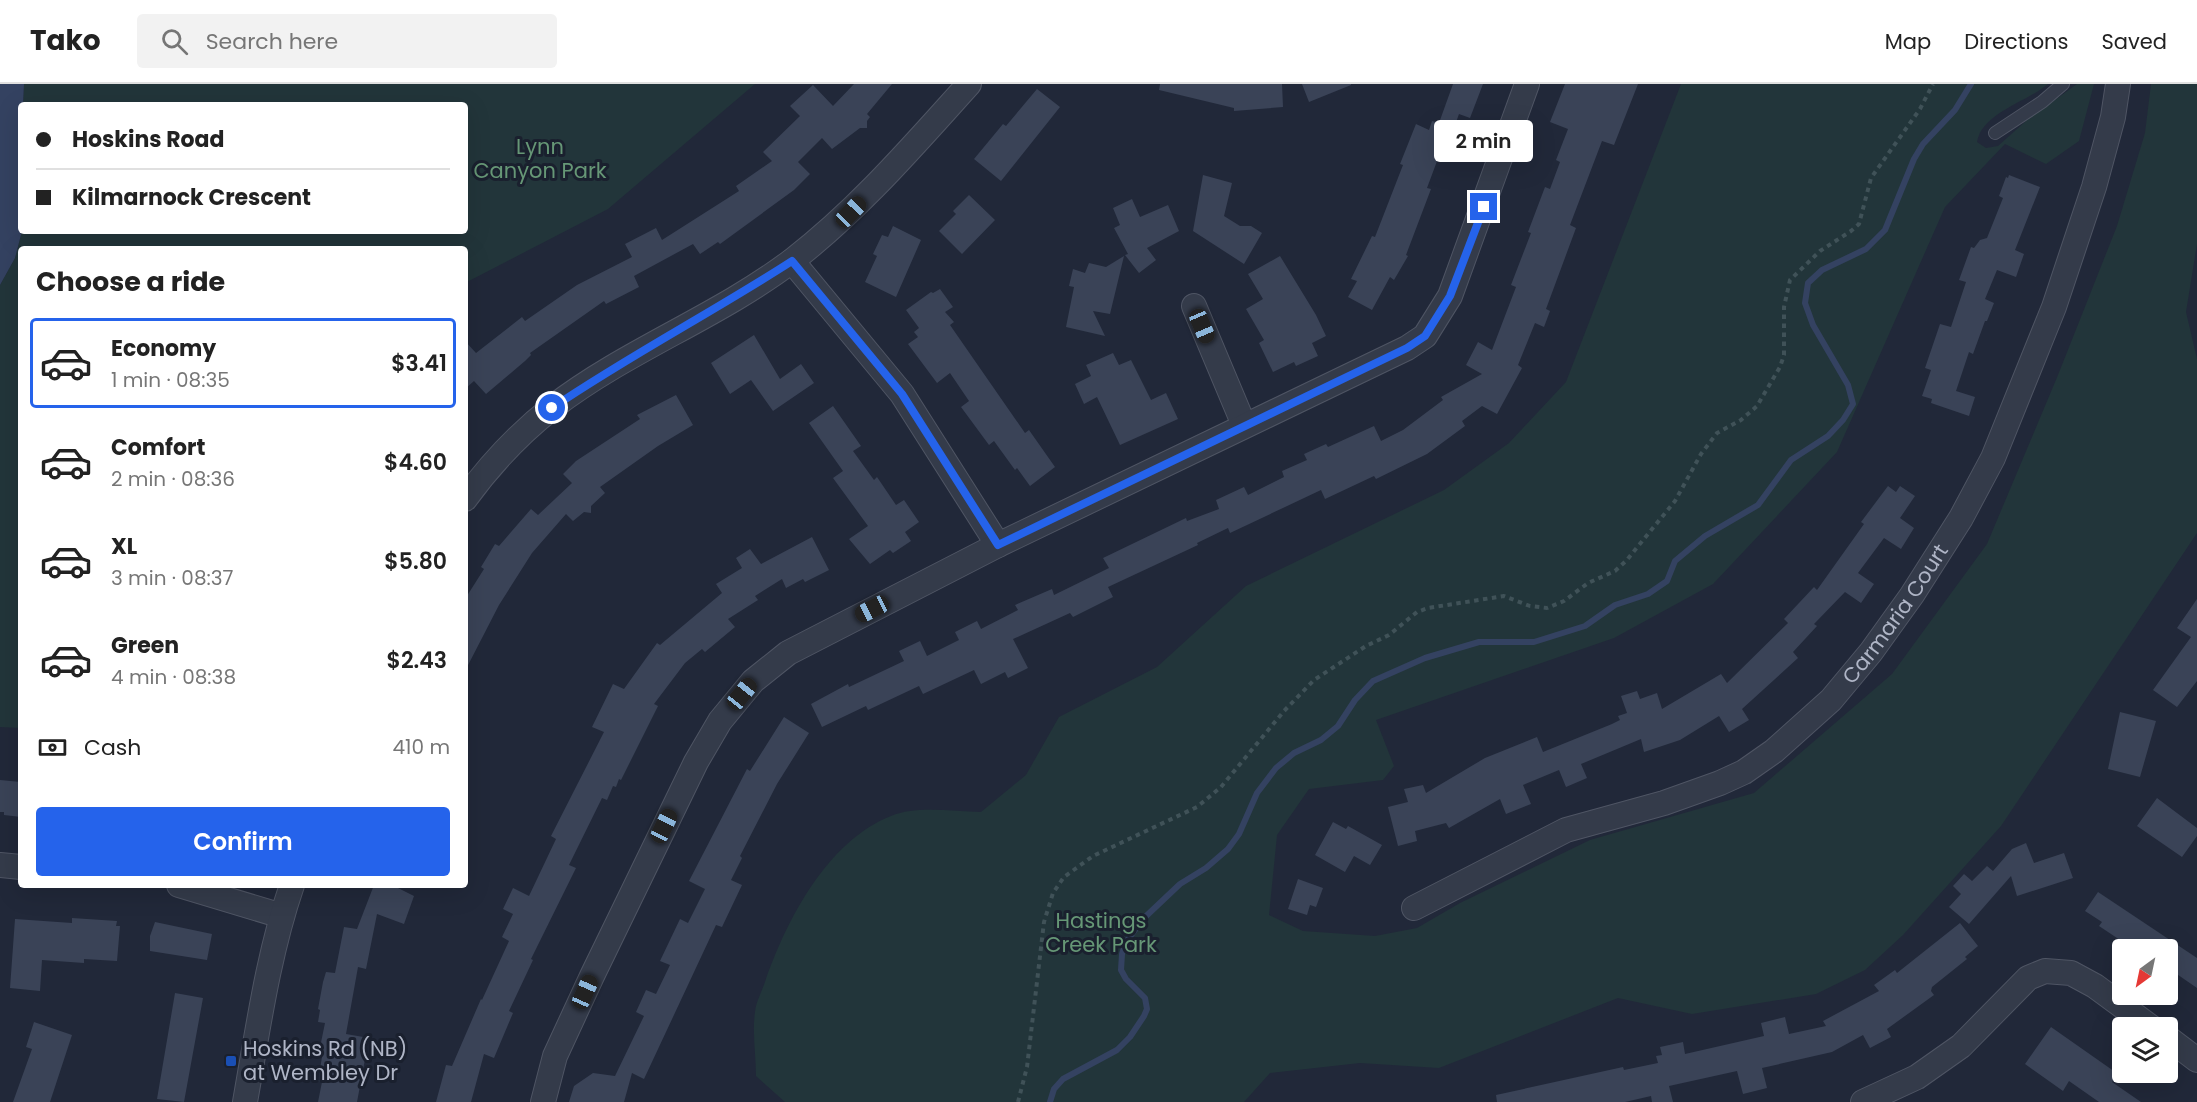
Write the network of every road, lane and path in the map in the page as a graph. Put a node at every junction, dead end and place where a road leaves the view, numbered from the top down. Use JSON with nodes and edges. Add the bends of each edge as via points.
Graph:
{"nodes":[{"id":1,"x":969,"y":84,"type":"edge"},
{"id":2,"x":1527,"y":84,"type":"edge"},
{"id":3,"x":1933,"y":84,"type":"edge"},
{"id":4,"x":2063,"y":84,"type":"edge"},
{"id":5,"x":2118,"y":84,"type":"edge"},
{"id":6,"x":1995,"y":133,"type":"dead end"},
{"id":7,"x":792,"y":261,"type":"junction"},
{"id":8,"x":1194,"y":306,"type":"dead end"},
{"id":9,"x":1244,"y":425,"type":"junction"},
{"id":10,"x":468,"y":495,"type":"edge"},
{"id":11,"x":998,"y":545,"type":"junction"},
{"id":12,"x":0,"y":866,"type":"edge"},
{"id":13,"x":18,"y":867,"type":"edge"},
{"id":14,"x":189,"y":888,"type":"edge"},
{"id":15,"x":291,"y":888,"type":"edge"},
{"id":16,"x":1414,"y":908,"type":"dead end"},
{"id":17,"x":282,"y":916,"type":"junction"},
{"id":18,"x":2137,"y":1017,"type":"edge"},
{"id":19,"x":2178,"y":1046,"type":"edge"},
{"id":20,"x":2197,"y":1060,"type":"edge"},
{"id":21,"x":245,"y":1102,"type":"edge"},
{"id":22,"x":543,"y":1102,"type":"edge"},
{"id":23,"x":1018,"y":1102,"type":"edge"},
{"id":24,"x":1863,"y":1102,"type":"edge"}],
"edges":[{"from":1,"to":7,"type":"street","via":[[851,212]]},
{"from":2,"to":9,"type":"street","via":[[1450,296],[1425,336]]},
{"from":3,"to":23,"type":"path","via":[[1871,178],[1859,224],[1820,251],[1790,280],[1784,307],[1785,355],[1758,405],[1717,433],[1675,501],[1626,561],[1547,608],[1504,596],[1417,612],[1389,635],[1314,680],[1221,788],[1197,807],[1093,856],[1064,877],[1053,893],[1044,922],[1027,1067]]},
{"from":4,"to":6,"type":"lane"},
{"from":5,"to":16,"type":"street","name":"Carmaria Court","via":[[2094,187],[2054,307],[1993,458],[1961,519],[1912,595],[1831,700],[1774,751],[1736,776],[1664,803],[1566,830]]},
{"from":7,"to":10,"type":"street","via":[[552,408],[497,460]]},
{"from":7,"to":11,"type":"street","via":[[902,394]]},
{"from":8,"to":9,"type":"street"},
{"from":9,"to":11,"type":"street"},
{"from":11,"to":22,"type":"street","via":[[788,653],[753,681],[720,721],[696,762],[592,976],[555,1056]]},
{"from":12,"to":13,"type":"street"},
{"from":14,"to":17,"type":"street"},
{"from":15,"to":17,"type":"street"},
{"from":17,"to":21,"type":"street"},
{"from":18,"to":24,"type":"street","via":[[2071,973],[2045,971],[2028,978],[1961,1046],[1917,1077]]},
{"from":19,"to":20,"type":"street"}]}
